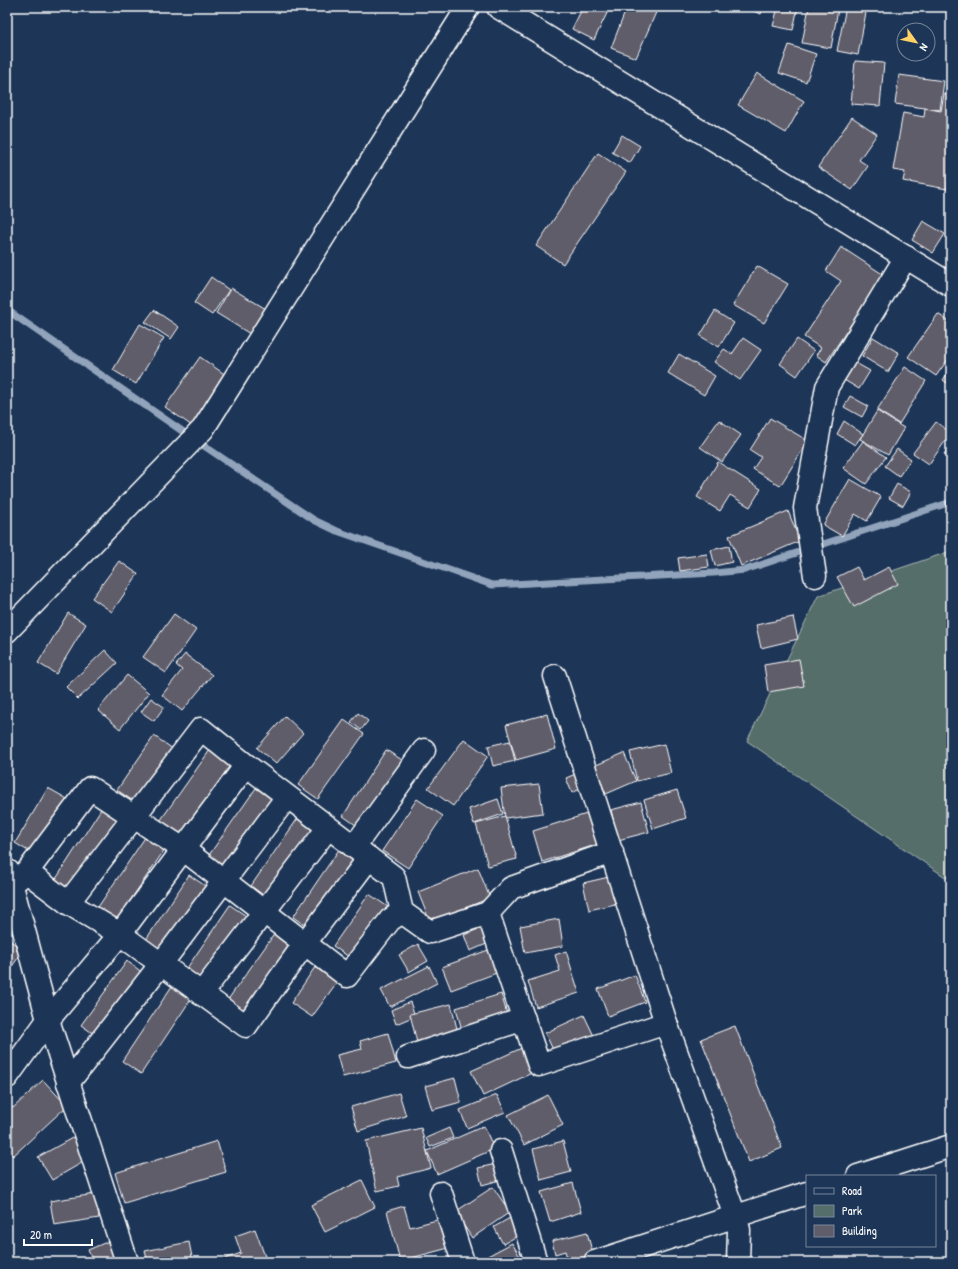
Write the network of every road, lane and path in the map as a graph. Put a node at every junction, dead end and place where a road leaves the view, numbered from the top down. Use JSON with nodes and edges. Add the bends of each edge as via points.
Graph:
{"nodes":[{"id":1,"x":468,"y":7,"type":"edge"},
{"id":2,"x":498,"y":7,"type":"edge"},
{"id":3,"x":906,"y":257,"type":"junction"},
{"id":4,"x":951,"y":285,"type":"edge"},
{"id":5,"x":815,"y":576,"type":"dead end"},
{"id":6,"x":7,"y":631,"type":"edge"},
{"id":7,"x":555,"y":676,"type":"dead end"},
{"id":8,"x":424,"y":750,"type":"dead end"},
{"id":9,"x":246,"y":765,"type":"junction"},
{"id":10,"x":287,"y":797,"type":"junction"},
{"id":11,"x":133,"y":817,"type":"junction"},
{"id":12,"x":328,"y":828,"type":"junction"},
{"id":13,"x":183,"y":849,"type":"junction"},
{"id":14,"x":612,"y":852,"type":"junction"},
{"id":15,"x":362,"y":853,"type":"junction"},
{"id":16,"x":13,"y":878,"type":"edge"},
{"id":17,"x":224,"y":880,"type":"junction"},
{"id":18,"x":68,"y":903,"type":"junction"},
{"id":19,"x":264,"y":911,"type":"junction"},
{"id":20,"x":402,"y":912,"type":"junction"},
{"id":21,"x":488,"y":913,"type":"junction"},
{"id":22,"x":120,"y":934,"type":"junction"},
{"id":23,"x":305,"y":943,"type":"junction"},
{"id":24,"x":160,"y":964,"type":"junction"},
{"id":25,"x":201,"y":994,"type":"junction"},
{"id":26,"x":524,"y":1018,"type":"junction"},
{"id":27,"x":48,"y":1020,"type":"junction"},
{"id":28,"x":666,"y":1023,"type":"junction"},
{"id":29,"x":408,"y":1057,"type":"dead end"},
{"id":30,"x":7,"y":1077,"type":"edge"},
{"id":31,"x":68,"y":1083,"type":"junction"},
{"id":32,"x":951,"y":1146,"type":"edge"},
{"id":33,"x":501,"y":1151,"type":"dead end"},
{"id":34,"x":861,"y":1175,"type":"edge"},
{"id":35,"x":441,"y":1193,"type":"dead end"},
{"id":36,"x":806,"y":1193,"type":"edge"},
{"id":37,"x":736,"y":1216,"type":"junction"},
{"id":38,"x":127,"y":1262,"type":"edge"},
{"id":39,"x":463,"y":1262,"type":"edge"},
{"id":40,"x":536,"y":1262,"type":"edge"},
{"id":41,"x":595,"y":1262,"type":"edge"},
{"id":42,"x":738,"y":1262,"type":"edge"}],
"edges":[{"from":1,"to":6,"type":"street","via":[[203,429]]},
{"from":2,"to":3,"type":"street"},
{"from":3,"to":4,"type":"street"},
{"from":3,"to":5,"type":"street","via":[[827,387],[805,508]]},
{"from":7,"to":14,"type":"street"},
{"from":8,"to":15,"type":"street"},
{"from":9,"to":10,"type":"street"},
{"from":9,"to":11,"type":"street","via":[[201,729]]},
{"from":9,"to":13,"type":"street"},
{"from":10,"to":12,"type":"street"},
{"from":10,"to":17,"type":"street"},
{"from":11,"to":13,"type":"street"},
{"from":11,"to":16,"type":"street","via":[[90,788]]},
{"from":11,"to":18,"type":"street"},
{"from":12,"to":15,"type":"street"},
{"from":12,"to":19,"type":"street"},
{"from":13,"to":17,"type":"street"},
{"from":13,"to":22,"type":"street"},
{"from":14,"to":21,"type":"street","via":[[511,888]]},
{"from":14,"to":28,"type":"street"},
{"from":15,"to":20,"type":"street","via":[[394,877]]},
{"from":15,"to":23,"type":"street"},
{"from":16,"to":18,"type":"street"},
{"from":16,"to":27,"type":"street"},
{"from":17,"to":19,"type":"street"},
{"from":17,"to":24,"type":"street"},
{"from":18,"to":22,"type":"street"},
{"from":19,"to":23,"type":"street"},
{"from":19,"to":25,"type":"street"},
{"from":20,"to":21,"type":"street","via":[[430,932]]},
{"from":20,"to":23,"type":"street","via":[[390,920],[347,976]]},
{"from":21,"to":26,"type":"street"},
{"from":22,"to":24,"type":"street"},
{"from":22,"to":27,"type":"street"},
{"from":23,"to":25,"type":"street","via":[[246,1026]]},
{"from":24,"to":25,"type":"street"},
{"from":24,"to":31,"type":"street"},
{"from":26,"to":28,"type":"street","via":[[539,1065]]},
{"from":26,"to":29,"type":"street"},
{"from":27,"to":30,"type":"street"},
{"from":27,"to":31,"type":"street"},
{"from":28,"to":37,"type":"street"},
{"from":31,"to":38,"type":"street"},
{"from":32,"to":34,"type":"street"},
{"from":33,"to":40,"type":"street"},
{"from":35,"to":39,"type":"street"},
{"from":36,"to":37,"type":"street"},
{"from":37,"to":41,"type":"street"},
{"from":37,"to":42,"type":"street","via":[[739,1230]]}]}
